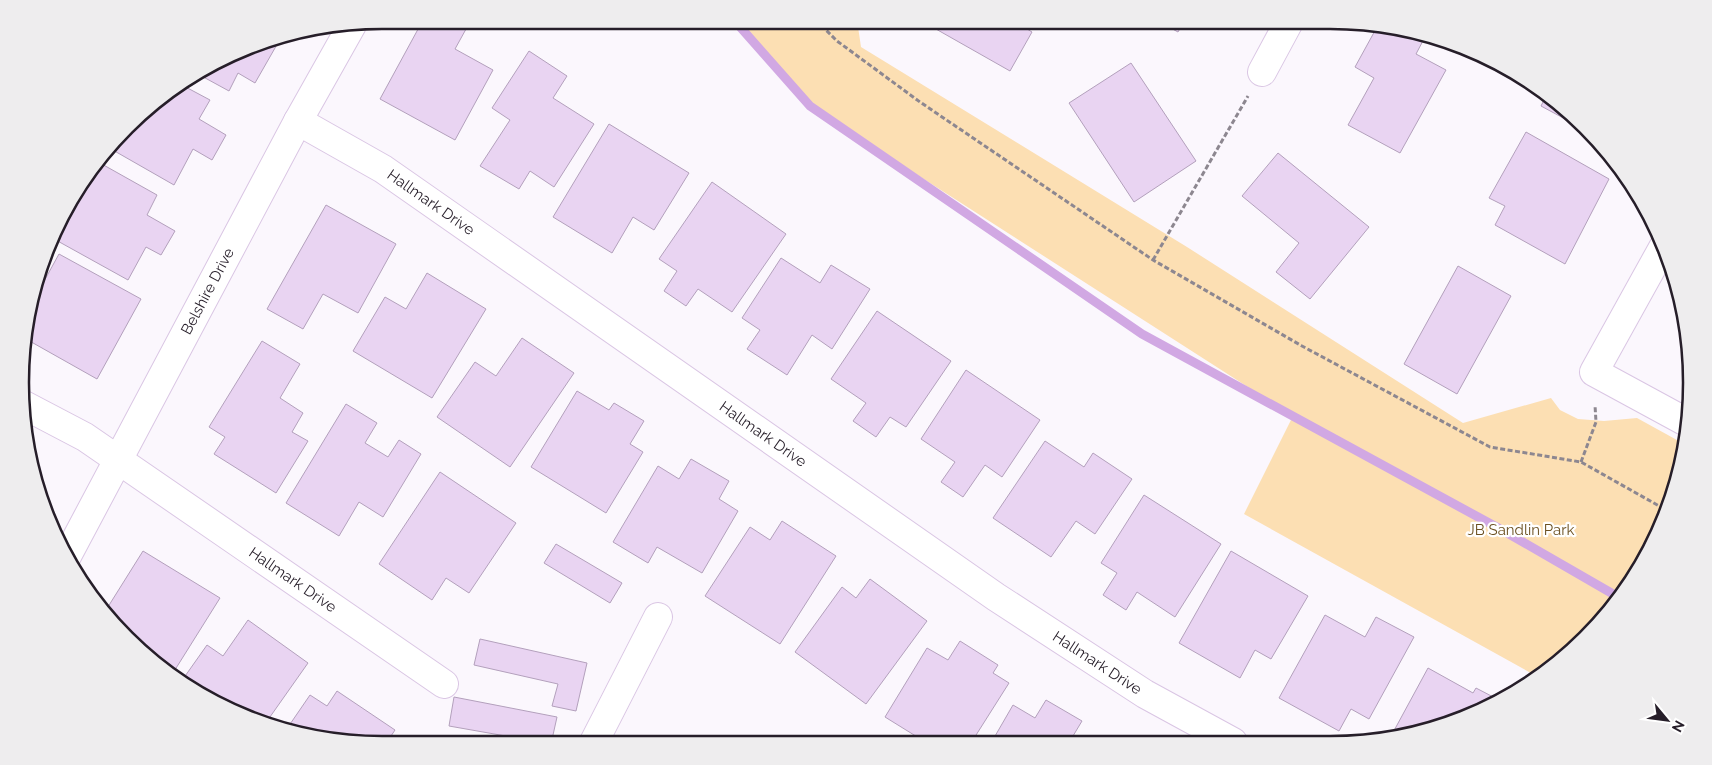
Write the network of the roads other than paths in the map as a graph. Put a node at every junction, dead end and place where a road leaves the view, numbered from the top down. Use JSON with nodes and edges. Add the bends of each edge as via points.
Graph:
{"nodes":[{"id":1,"x":1285,"y":29,"type":"edge"},
{"id":2,"x":349,"y":31,"type":"edge"},
{"id":3,"x":1262,"y":72,"type":"road end"},
{"id":4,"x":298,"y":121,"type":"junction"},
{"id":5,"x":1659,"y":254,"type":"edge"},
{"id":6,"x":30,"y":408,"type":"edge"},
{"id":7,"x":1681,"y":420,"type":"edge"},
{"id":8,"x":117,"y":460,"type":"junction"},
{"id":9,"x":71,"y":549,"type":"edge"},
{"id":10,"x":658,"y":617,"type":"dead end"},
{"id":11,"x":444,"y":684,"type":"dead end"},
{"id":12,"x":597,"y":736,"type":"edge"},
{"id":13,"x":1221,"y":736,"type":"edge"}],
"edges":[{"from":1,"to":3,"type":"street"},
{"from":2,"to":4,"type":"street","name":"Belshire Drive"},
{"from":4,"to":8,"type":"street","name":"Belshire Drive"},
{"from":4,"to":13,"type":"street","name":"Hallmark Drive","via":[[383,169],[1004,602],[1145,694]]},
{"from":5,"to":7,"type":"street","via":[[1594,372]]},
{"from":6,"to":8,"type":"street","name":"Hallmark Drive","via":[[85,437]]},
{"from":8,"to":9,"type":"street","name":"Belshire Drive"},
{"from":8,"to":11,"type":"street","name":"Hallmark Drive"},
{"from":10,"to":12,"type":"street"}]}
